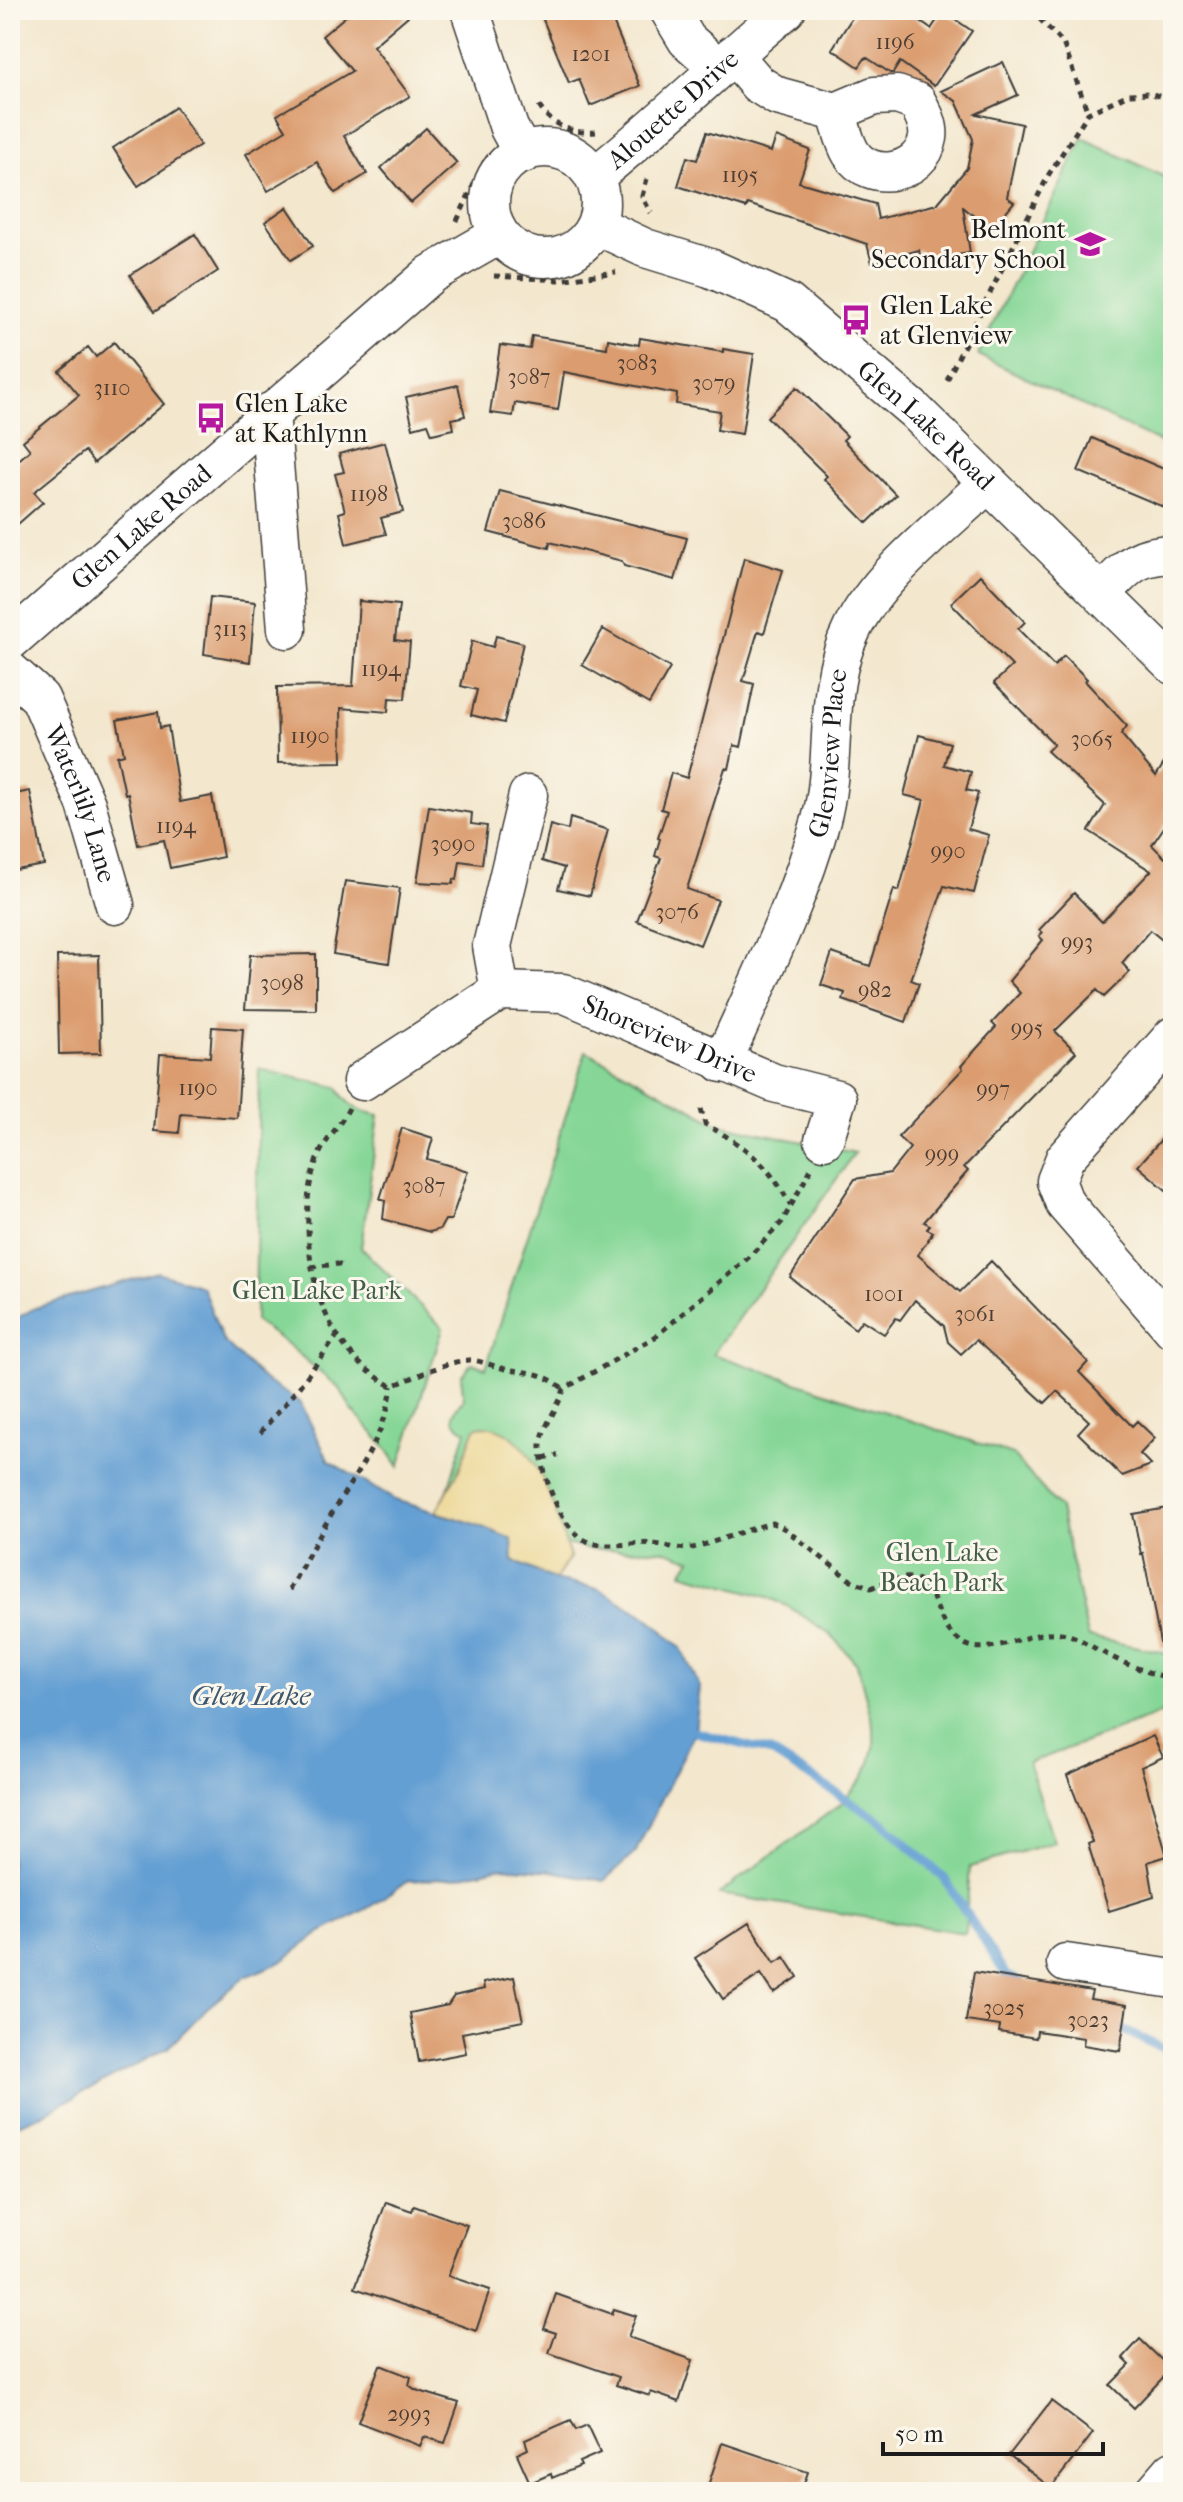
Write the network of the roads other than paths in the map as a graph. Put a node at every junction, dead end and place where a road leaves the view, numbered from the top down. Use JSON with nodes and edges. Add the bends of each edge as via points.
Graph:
{"nodes":[{"id":1,"x":470,"y":10,"type":"edge"},
{"id":2,"x":669,"y":10,"type":"edge"},
{"id":3,"x":786,"y":10,"type":"edge"},
{"id":4,"x":726,"y":61,"type":"junction"},
{"id":5,"x":836,"y":112,"type":"dead end"},
{"id":6,"x":504,"y":150,"type":"junction"},
{"id":7,"x":594,"y":177,"type":"junction"},
{"id":8,"x":596,"y":225,"type":"junction"},
{"id":9,"x":499,"y":235,"type":"junction"},
{"id":10,"x":270,"y":412,"type":"junction"},
{"id":11,"x":988,"y":483,"type":"junction"},
{"id":12,"x":1173,"y":554,"type":"edge"},
{"id":13,"x":1101,"y":594,"type":"junction"},
{"id":14,"x":287,"y":629,"type":"dead end"},
{"id":15,"x":10,"y":641,"type":"edge"},
{"id":16,"x":1173,"y":665,"type":"edge"},
{"id":17,"x":10,"y":671,"type":"edge"},
{"id":18,"x":528,"y":795,"type":"dead end"},
{"id":19,"x":115,"y":905,"type":"dead end"},
{"id":20,"x":500,"y":991,"type":"junction"},
{"id":21,"x":1173,"y":1036,"type":"edge"},
{"id":22,"x":722,"y":1063,"type":"junction"},
{"id":23,"x":362,"y":1081,"type":"road end"},
{"id":24,"x":824,"y":1140,"type":"road end"},
{"id":25,"x":1173,"y":1329,"type":"edge"},
{"id":26,"x":1066,"y":1963,"type":"dead end"},
{"id":27,"x":1173,"y":1979,"type":"edge"},
{"id":28,"x":1173,"y":2470,"type":"edge"},
{"id":29,"x":1154,"y":2492,"type":"edge"}],
"edges":[{"from":1,"to":6,"type":"street","via":[[509,128]]},
{"from":2,"to":4,"type":"street","via":[[687,40]]},
{"from":3,"to":4,"type":"street","name":"Alouette Drive"},
{"from":4,"to":5,"type":"street","via":[[777,96]]},
{"from":4,"to":7,"type":"street","name":"Alouette Drive"},
{"from":6,"to":7,"type":"street","via":[[566,152]]},
{"from":6,"to":9,"type":"street","via":[[515,156],[500,171],[490,195]]},
{"from":7,"to":8,"type":"street","via":[[600,199]]},
{"from":8,"to":9,"type":"street","via":[[578,248],[546,259],[514,250]]},
{"from":8,"to":11,"type":"street","name":"Glen Lake Road","via":[[788,303],[914,410]]},
{"from":9,"to":10,"type":"street","name":"Glen Lake Road","via":[[431,274]]},
{"from":10,"to":14,"type":"street"},
{"from":10,"to":15,"type":"street","name":"Glen Lake Road"},
{"from":11,"to":13,"type":"street","name":"Glen Lake Road"},
{"from":11,"to":22,"type":"street","name":"Glenview Place","via":[[868,599],[851,630],[838,665],[822,818],[802,878]]},
{"from":12,"to":13,"type":"street","via":[[1133,562]]},
{"from":13,"to":16,"type":"street","name":"Glen Lake Road"},
{"from":17,"to":19,"type":"street","name":"Waterlily Lane","via":[[40,698],[86,804]]},
{"from":18,"to":20,"type":"street","via":[[492,946]]},
{"from":20,"to":22,"type":"street","name":"Shoreview Drive","via":[[563,993]]},
{"from":20,"to":23,"type":"street"},
{"from":21,"to":25,"type":"street","via":[[1065,1158],[1056,1181],[1065,1204]]},
{"from":22,"to":24,"type":"street","name":"Shoreview Drive","via":[[837,1099]]},
{"from":26,"to":27,"type":"street"},
{"from":28,"to":29,"type":"street"}]}
